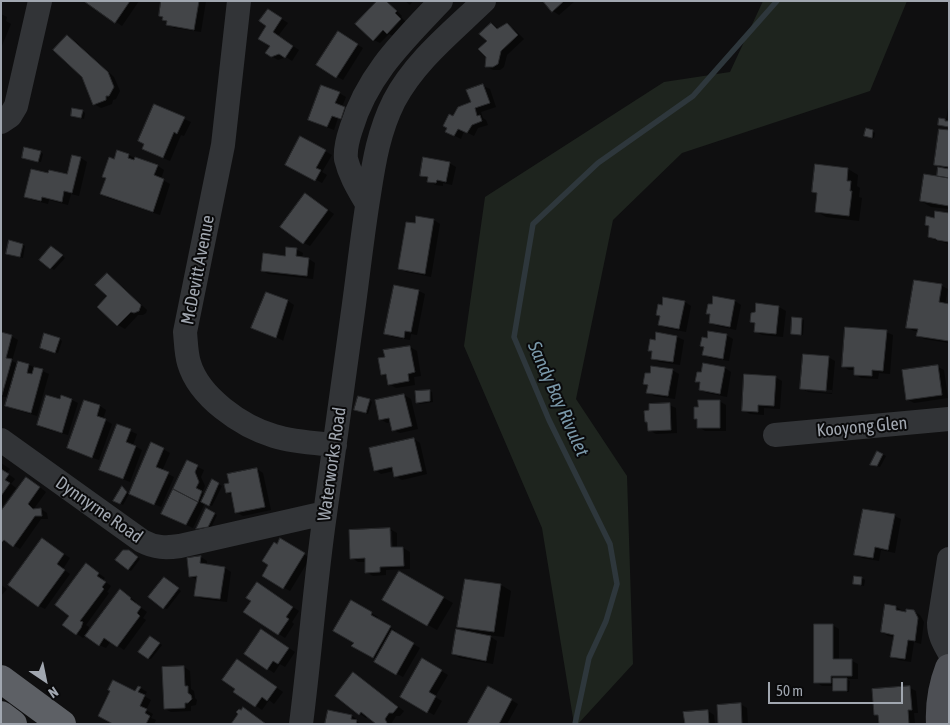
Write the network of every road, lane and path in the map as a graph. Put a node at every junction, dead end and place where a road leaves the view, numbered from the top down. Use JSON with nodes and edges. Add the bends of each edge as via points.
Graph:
{"nodes":[{"id":1,"x":40,"y":1,"type":"edge"},
{"id":2,"x":239,"y":1,"type":"edge"},
{"id":3,"x":441,"y":1,"type":"edge"},
{"id":4,"x":484,"y":1,"type":"edge"},
{"id":5,"x":1,"y":122,"type":"edge"},
{"id":6,"x":368,"y":204,"type":"junction"},
{"id":7,"x":949,"y":419,"type":"edge"},
{"id":8,"x":775,"y":435,"type":"dead end"},
{"id":9,"x":1,"y":440,"type":"edge"},
{"id":10,"x":335,"y":445,"type":"junction"},
{"id":11,"x":325,"y":513,"type":"junction"},
{"id":12,"x":949,"y":559,"type":"edge"},
{"id":13,"x":949,"y":652,"type":"edge"},
{"id":14,"x":949,"y":668,"type":"edge"},
{"id":15,"x":1,"y":678,"type":"edge"},
{"id":16,"x":1,"y":715,"type":"edge"},
{"id":17,"x":13,"y":724,"type":"edge"},
{"id":18,"x":62,"y":724,"type":"edge"},
{"id":19,"x":301,"y":724,"type":"edge"},
{"id":20,"x":940,"y":724,"type":"edge"}],
"edges":[{"from":1,"to":5,"type":"street","via":[[16,106]]},
{"from":2,"to":10,"type":"street","name":"McDevitt Avenue","via":[[223,145],[185,332],[189,362],[205,392],[219,406],[254,429],[294,440]]},
{"from":3,"to":6,"type":"street","via":[[396,48],[365,94],[356,115],[346,157],[353,180]]},
{"from":4,"to":6,"type":"street","name":"Waterworks Road","via":[[422,61],[395,101],[376,149]]},
{"from":6,"to":10,"type":"street","name":"Waterworks Road"},
{"from":7,"to":8,"type":"street","name":"Kooyong Glen"},
{"from":9,"to":11,"type":"street","name":"Dynnyrne Road","via":[[150,545],[180,546]]},
{"from":10,"to":11,"type":"street","name":"Waterworks Road"},
{"from":11,"to":19,"type":"street","name":"Waterworks Road"},
{"from":12,"to":13,"type":"street","via":[[939,623],[942,640]]},
{"from":14,"to":20,"type":"main road","via":[[942,691]]},
{"from":15,"to":18,"type":"highway"},
{"from":16,"to":17,"type":"highway"}]}
